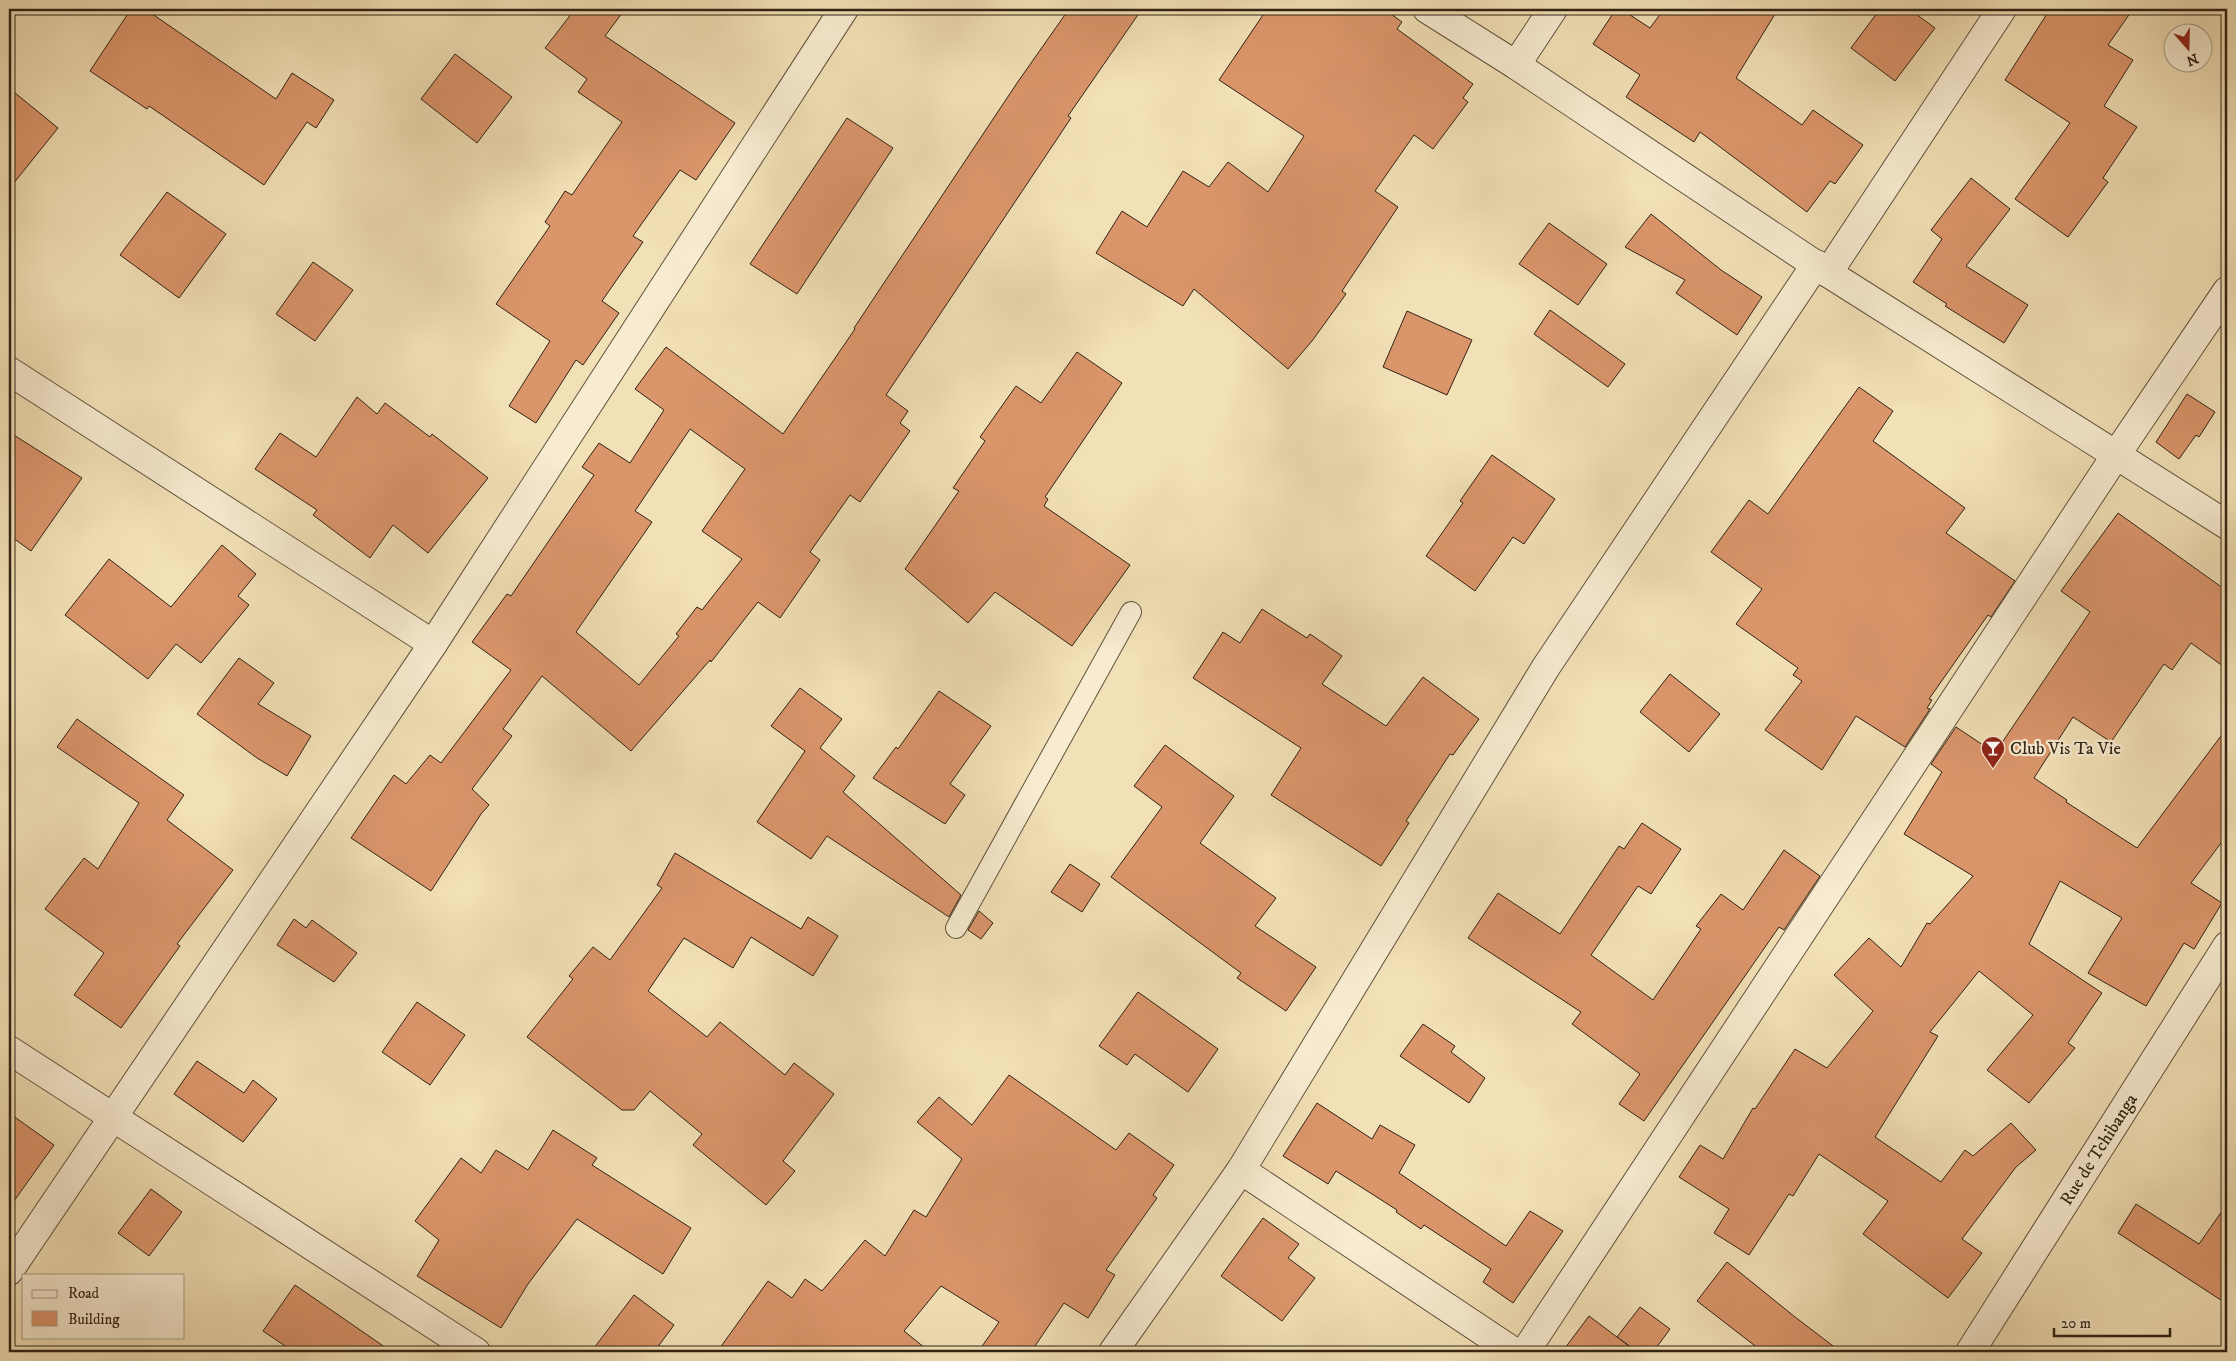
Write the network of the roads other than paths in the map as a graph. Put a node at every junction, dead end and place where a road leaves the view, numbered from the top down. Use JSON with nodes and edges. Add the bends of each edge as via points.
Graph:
{"nodes":[{"id":1,"x":844,"y":9,"type":"edge"},
{"id":2,"x":1427,"y":9,"type":"edge"},
{"id":3,"x":1553,"y":9,"type":"edge"},
{"id":4,"x":2002,"y":9,"type":"edge"},
{"id":5,"x":1516,"y":65,"type":"junction"},
{"id":6,"x":1822,"y":269,"type":"junction"},
{"id":7,"x":2227,"y":292,"type":"edge"},
{"id":8,"x":9,"y":371,"type":"edge"},
{"id":9,"x":2116,"y":455,"type":"junction"},
{"id":10,"x":2227,"y":525,"type":"edge"},
{"id":11,"x":1131,"y":612,"type":"dead end"},
{"id":12,"x":433,"y":644,"type":"junction"},
{"id":13,"x":956,"y":928,"type":"dead end"},
{"id":14,"x":2227,"y":946,"type":"edge"},
{"id":15,"x":9,"y":1050,"type":"edge"},
{"id":16,"x":113,"y":1119,"type":"junction"},
{"id":17,"x":1241,"y":1170,"type":"junction"},
{"id":18,"x":9,"y":1271,"type":"edge"},
{"id":19,"x":476,"y":1352,"type":"edge"},
{"id":20,"x":1112,"y":1352,"type":"edge"},
{"id":21,"x":1514,"y":1352,"type":"edge"},
{"id":22,"x":1525,"y":1352,"type":"edge"},
{"id":23,"x":1970,"y":1352,"type":"edge"}],
"edges":[{"from":1,"to":12,"type":"street"},
{"from":2,"to":5,"type":"street"},
{"from":3,"to":5,"type":"street"},
{"from":4,"to":6,"type":"street"},
{"from":5,"to":6,"type":"street"},
{"from":6,"to":9,"type":"street"},
{"from":6,"to":17,"type":"street","via":[[1546,667]]},
{"from":7,"to":9,"type":"street"},
{"from":8,"to":12,"type":"street"},
{"from":9,"to":10,"type":"street"},
{"from":9,"to":22,"type":"street"},
{"from":11,"to":13,"type":"lane"},
{"from":12,"to":16,"type":"street"},
{"from":14,"to":23,"type":"street","name":"Rue de Tchibanga"},
{"from":15,"to":16,"type":"street"},
{"from":16,"to":18,"type":"street"},
{"from":16,"to":19,"type":"street"},
{"from":17,"to":20,"type":"street"},
{"from":17,"to":21,"type":"street"}]}
